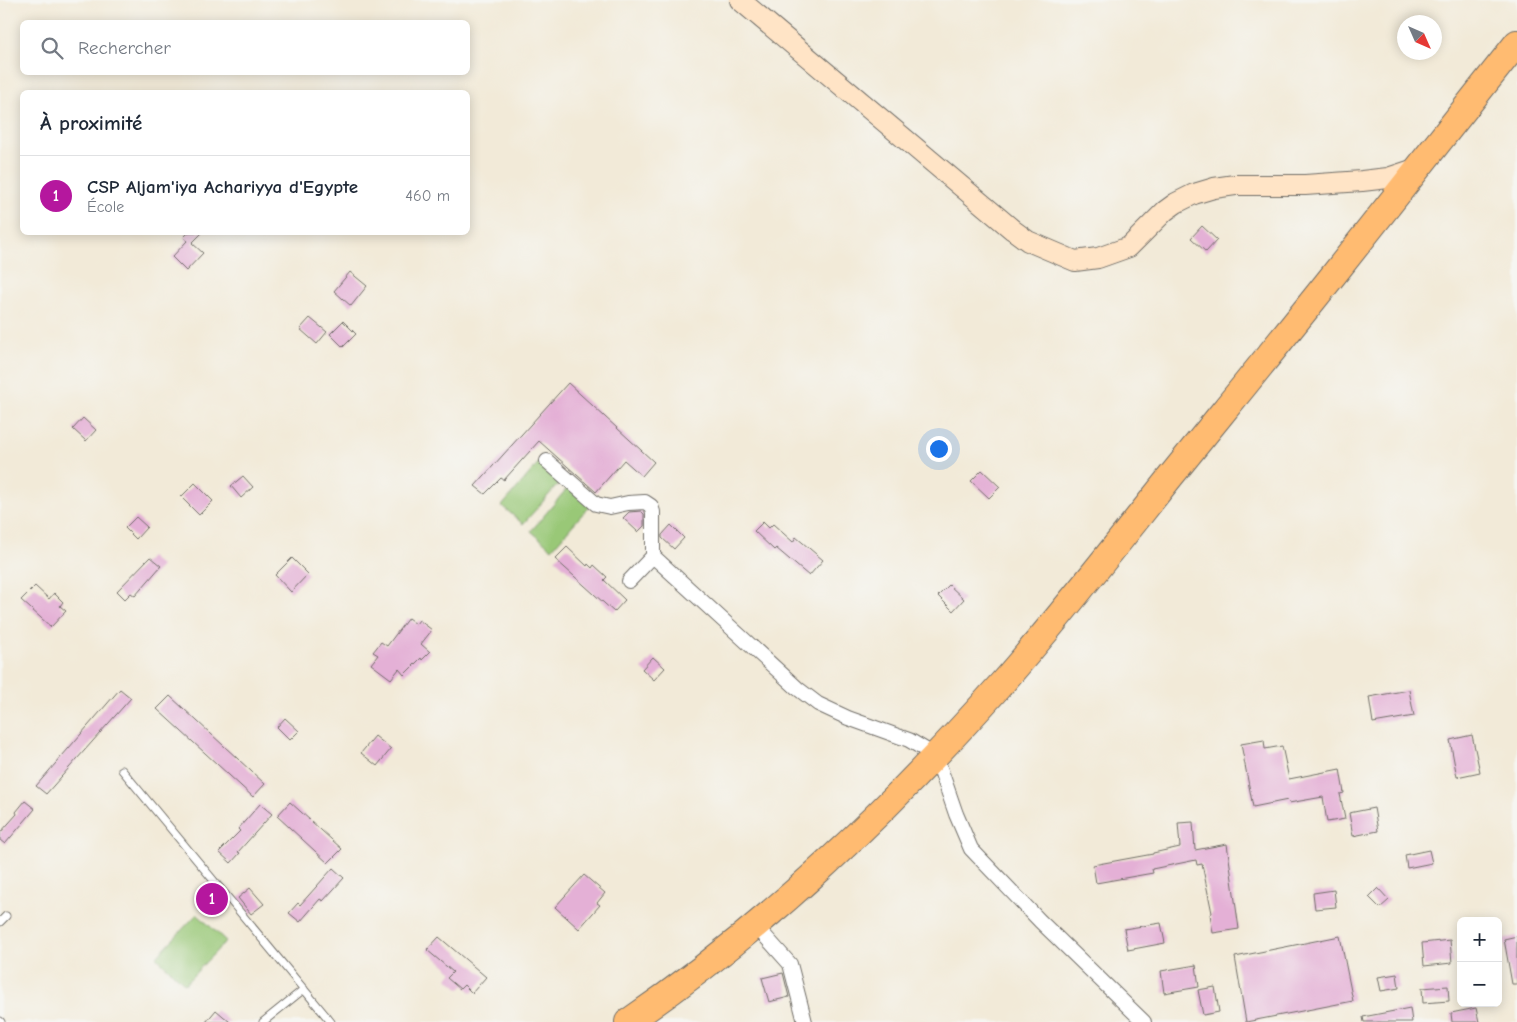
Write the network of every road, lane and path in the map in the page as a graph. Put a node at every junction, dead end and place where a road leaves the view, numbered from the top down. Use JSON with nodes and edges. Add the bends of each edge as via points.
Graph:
{"nodes":[{"id":1,"x":740,"y":0,"type":"edge"},
{"id":2,"x":1517,"y":43,"type":"edge"},
{"id":3,"x":1416,"y":170,"type":"junction"},
{"id":4,"x":547,"y":460,"type":"dead end"},
{"id":5,"x":653,"y":556,"type":"junction"},
{"id":6,"x":629,"y":581,"type":"dead end"},
{"id":7,"x":936,"y":756,"type":"junction"},
{"id":8,"x":122,"y":770,"type":"dead end"},
{"id":9,"x":6,"y":916,"type":"dead end"},
{"id":10,"x":0,"y":922,"type":"edge"},
{"id":11,"x":756,"y":926,"type":"junction"},
{"id":12,"x":304,"y":989,"type":"junction"},
{"id":13,"x":263,"y":1022,"type":"edge"},
{"id":14,"x":331,"y":1022,"type":"edge"},
{"id":15,"x":628,"y":1022,"type":"edge"},
{"id":16,"x":805,"y":1022,"type":"edge"},
{"id":17,"x":1144,"y":1022,"type":"edge"}],
"edges":[{"from":1,"to":3,"type":"street","via":[[1013,230],[1028,241],[1075,260],[1098,258],[1129,247],[1176,203],[1214,188],[1362,181]]},
{"from":2,"to":3,"type":"highway"},
{"from":3,"to":7,"type":"highway","via":[[1075,595],[1005,680]]},
{"from":4,"to":5,"type":"street","via":[[596,504],[610,507],[645,502],[651,506]]},
{"from":5,"to":6,"type":"street"},
{"from":5,"to":7,"type":"street","via":[[818,704],[909,740]]},
{"from":7,"to":11,"type":"highway","via":[[847,845]]},
{"from":7,"to":17,"type":"street","via":[[971,849]]},
{"from":8,"to":12,"type":"lane"},
{"from":9,"to":10,"type":"lane"},
{"from":11,"to":15,"type":"highway"},
{"from":11,"to":16,"type":"street","via":[[790,964]]},
{"from":12,"to":13,"type":"lane"},
{"from":12,"to":14,"type":"lane"}]}
